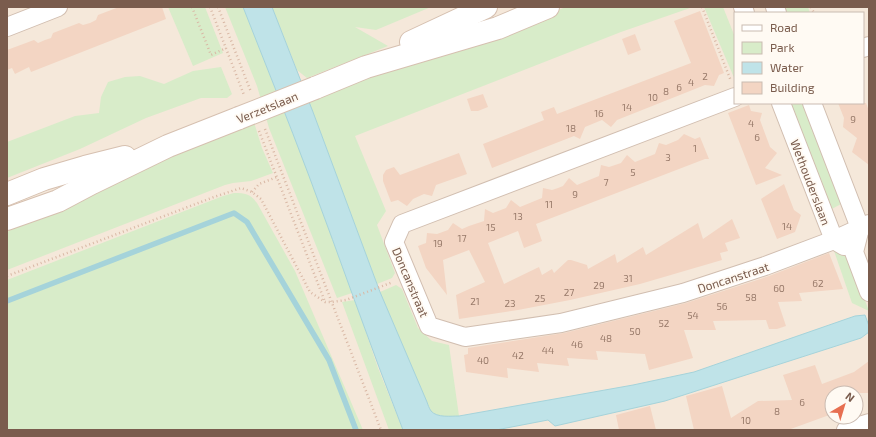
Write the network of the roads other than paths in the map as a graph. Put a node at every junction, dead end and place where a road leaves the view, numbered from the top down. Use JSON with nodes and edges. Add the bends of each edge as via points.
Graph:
{"nodes":[{"id":1,"x":58,"y":7,"type":"edge"},
{"id":2,"x":486,"y":7,"type":"edge"},
{"id":3,"x":548,"y":7,"type":"edge"},
{"id":4,"x":7,"y":27,"type":"edge"},
{"id":5,"x":366,"y":67,"type":"junction"},
{"id":6,"x":734,"y":91,"type":"edge"},
{"id":7,"x":781,"y":104,"type":"edge"},
{"id":8,"x":812,"y":104,"type":"edge"},
{"id":9,"x":168,"y":146,"type":"junction"},
{"id":10,"x":7,"y":194,"type":"edge"},
{"id":11,"x":7,"y":219,"type":"edge"},
{"id":12,"x":864,"y":226,"type":"edge"},
{"id":13,"x":834,"y":240,"type":"junction"},
{"id":14,"x":854,"y":252,"type":"junction"},
{"id":15,"x":869,"y":292,"type":"edge"},
{"id":16,"x":869,"y":423,"type":"edge"},
{"id":17,"x":846,"y":430,"type":"edge"}],
"edges":[{"from":1,"to":4,"type":"street"},
{"from":2,"to":5,"type":"main road","name":"Verzetslaan","via":[[417,39]]},
{"from":3,"to":5,"type":"main road","name":"Verzetslaan","via":[[498,28]]},
{"from":5,"to":9,"type":"main road","name":"Verzetslaan","bridge":true},
{"from":6,"to":13,"type":"street","name":"Doncanstraat","via":[[402,224],[394,242],[429,326],[465,337],[561,323],[683,293]]},
{"from":7,"to":13,"type":"street","name":"Wethouderslaan"},
{"from":8,"to":12,"type":"street"},
{"from":9,"to":10,"type":"main road","name":"Verzetslaan","via":[[44,179]]},
{"from":9,"to":11,"type":"main road","name":"Verzetslaan","via":[[58,201]]},
{"from":12,"to":13,"type":"street"},
{"from":12,"to":14,"type":"street"},
{"from":13,"to":14,"type":"street","name":"Wethouderslaan"},
{"from":14,"to":15,"type":"street"},
{"from":16,"to":17,"type":"street"}]}
